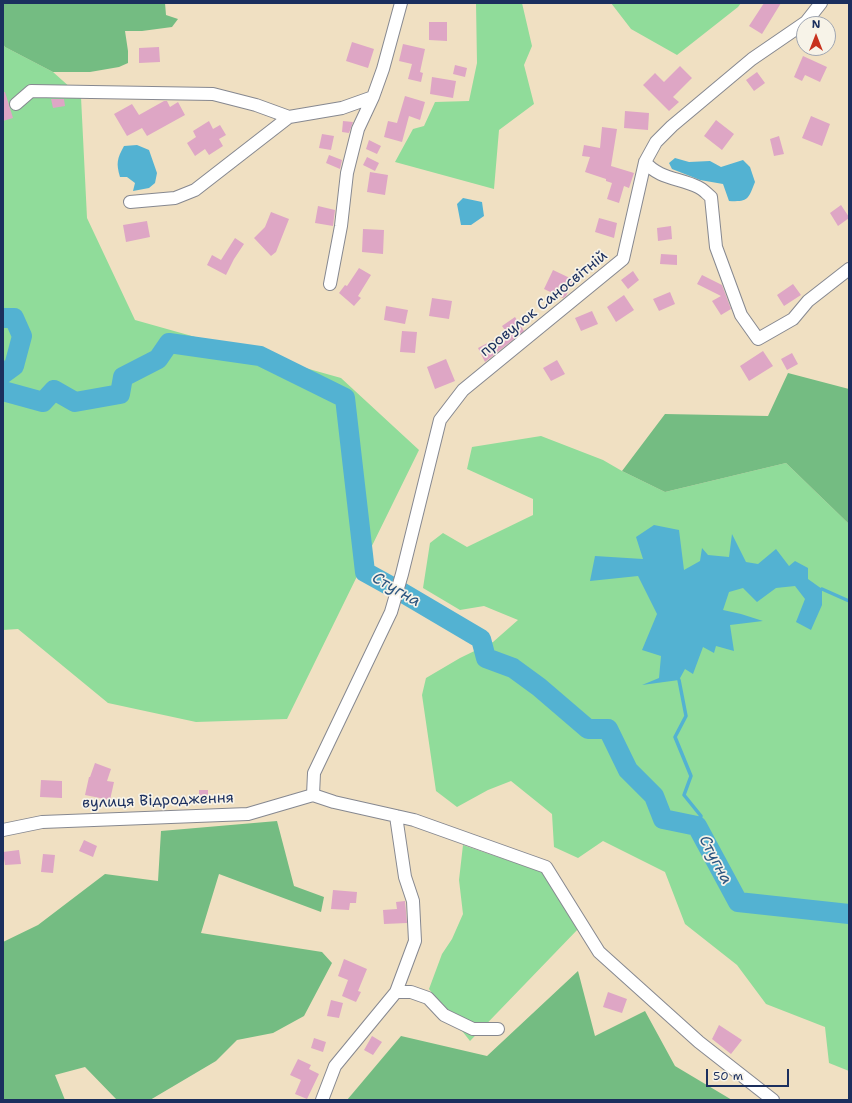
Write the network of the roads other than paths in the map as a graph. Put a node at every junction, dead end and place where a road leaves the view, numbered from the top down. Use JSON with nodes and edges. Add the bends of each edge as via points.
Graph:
{"nodes":[{"id":1,"x":401,"y":3,"type":"edge"},
{"id":2,"x":822,"y":3,"type":"edge"},
{"id":3,"x":373,"y":97,"type":"junction"},
{"id":4,"x":16,"y":104,"type":"dead end"},
{"id":5,"x":289,"y":117,"type":"junction"},
{"id":6,"x":645,"y":162,"type":"junction"},
{"id":7,"x":130,"y":202,"type":"dead end"},
{"id":8,"x":849,"y":269,"type":"edge"},
{"id":9,"x":330,"y":284,"type":"dead end"},
{"id":10,"x":313,"y":795,"type":"junction"},
{"id":11,"x":396,"y":816,"type":"junction"},
{"id":12,"x":3,"y":830,"type":"edge"},
{"id":13,"x":396,"y":992,"type":"junction"},
{"id":14,"x":498,"y":1029,"type":"dead end"},
{"id":15,"x":322,"y":1100,"type":"edge"},
{"id":16,"x":773,"y":1100,"type":"edge"}],
"edges":[{"from":1,"to":3,"type":"street"},
{"from":2,"to":6,"type":"street","name":"провулок Саносвітній","via":[[806,22],[752,59],[672,126],[656,142]]},
{"from":3,"to":5,"type":"street","via":[[342,108]]},
{"from":3,"to":9,"type":"street","via":[[358,129],[347,173],[341,226]]},
{"from":4,"to":5,"type":"street","via":[[31,91],[213,94]]},
{"from":5,"to":7,"type":"street","via":[[195,190],[175,198]]},
{"from":6,"to":8,"type":"street","via":[[663,176],[699,187],[711,197],[716,247],[741,315],[758,339],[793,319],[808,301]]},
{"from":6,"to":10,"type":"street","name":"провулок Саносвітній","via":[[623,259],[463,390],[440,420],[402,574],[390,612],[314,773]]},
{"from":10,"to":11,"type":"street"},
{"from":10,"to":12,"type":"street","name":"вулиця Відродження","via":[[248,814],[42,822]]},
{"from":11,"to":13,"type":"street","via":[[405,877],[413,901],[415,942]]},
{"from":11,"to":16,"type":"street","via":[[414,820],[546,867],[599,952],[698,1042]]},
{"from":13,"to":14,"type":"street","via":[[411,992],[428,998],[444,1015],[473,1029]]},
{"from":13,"to":15,"type":"street","via":[[335,1066]]}]}
